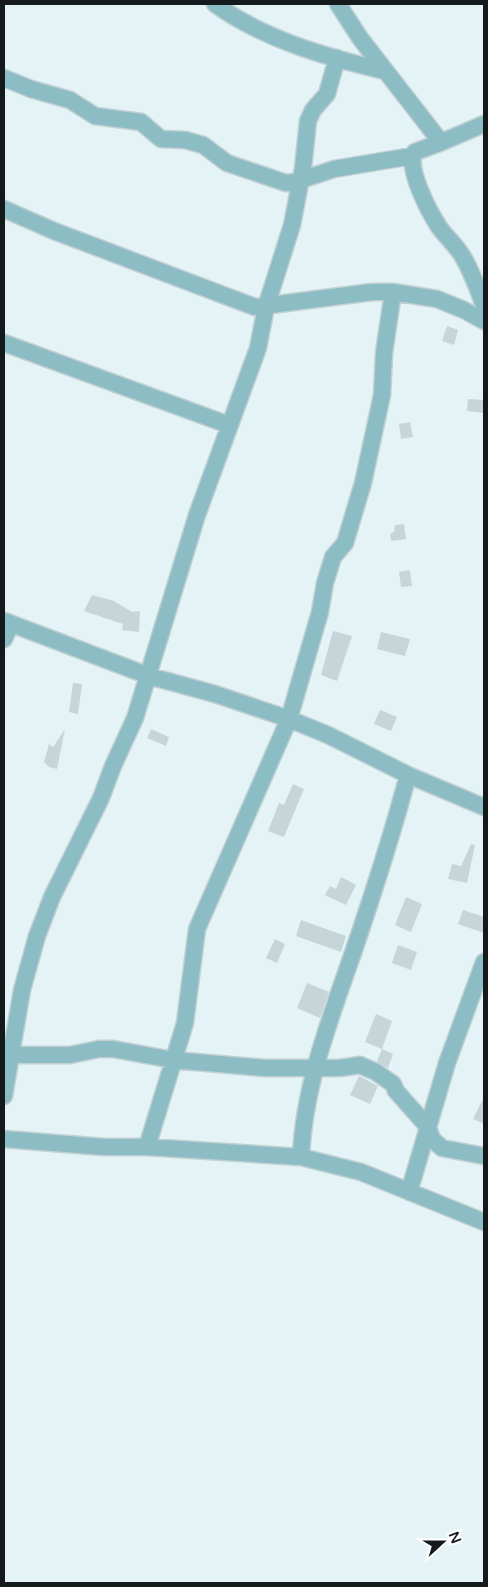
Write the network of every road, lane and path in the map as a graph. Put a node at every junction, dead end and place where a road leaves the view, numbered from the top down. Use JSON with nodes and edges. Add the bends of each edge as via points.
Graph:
{"nodes":[{"id":1,"x":215,"y":4,"type":"edge"},
{"id":2,"x":338,"y":4,"type":"edge"},
{"id":3,"x":338,"y":58,"type":"junction"},
{"id":4,"x":386,"y":71,"type":"junction"},
{"id":5,"x":4,"y":78,"type":"edge"},
{"id":6,"x":484,"y":124,"type":"edge"},
{"id":7,"x":442,"y":142,"type":"junction"},
{"id":8,"x":412,"y":156,"type":"junction"},
{"id":9,"x":301,"y":180,"type":"junction"},
{"id":10,"x":4,"y":209,"type":"edge"},
{"id":11,"x":393,"y":292,"type":"junction"},
{"id":12,"x":484,"y":306,"type":"edge"},
{"id":13,"x":266,"y":307,"type":"junction"},
{"id":14,"x":484,"y":322,"type":"edge"},
{"id":15,"x":4,"y":343,"type":"edge"},
{"id":16,"x":229,"y":425,"type":"junction"},
{"id":17,"x":7,"y":623,"type":"edge"},
{"id":18,"x":4,"y":639,"type":"edge"},
{"id":19,"x":149,"y":676,"type":"junction"},
{"id":20,"x":289,"y":719,"type":"junction"},
{"id":21,"x":408,"y":776,"type":"junction"},
{"id":22,"x":484,"y":806,"type":"edge"},
{"id":23,"x":484,"y":962,"type":"edge"},
{"id":24,"x":8,"y":1055,"type":"edge"},
{"id":25,"x":173,"y":1060,"type":"junction"},
{"id":26,"x":316,"y":1068,"type":"junction"},
{"id":27,"x":4,"y":1096,"type":"edge"},
{"id":28,"x":428,"y":1126,"type":"junction"},
{"id":29,"x":4,"y":1139,"type":"edge"},
{"id":30,"x":147,"y":1147,"type":"junction"},
{"id":31,"x":484,"y":1156,"type":"edge"},
{"id":32,"x":301,"y":1157,"type":"junction"},
{"id":33,"x":409,"y":1192,"type":"junction"},
{"id":34,"x":484,"y":1222,"type":"edge"}],
"edges":[{"from":1,"to":3,"type":"street","via":[[269,35]]},
{"from":2,"to":4,"type":"street"},
{"from":3,"to":4,"type":"street"},
{"from":3,"to":9,"type":"street","via":[[327,94],[308,120]]},
{"from":4,"to":7,"type":"street"},
{"from":5,"to":9,"type":"street","via":[[70,100],[95,116],[140,122],[161,140],[185,140],[203,145],[227,163],[279,181],[292,183]]},
{"from":6,"to":7,"type":"street"},
{"from":7,"to":8,"type":"street"},
{"from":8,"to":9,"type":"street","via":[[334,169]]},
{"from":8,"to":12,"type":"street","via":[[413,171],[422,194],[437,224],[462,255]]},
{"from":9,"to":13,"type":"street","via":[[292,225]]},
{"from":10,"to":13,"type":"street","via":[[240,302]]},
{"from":11,"to":13,"type":"street"},
{"from":11,"to":14,"type":"street","via":[[437,299]]},
{"from":11,"to":20,"type":"street","via":[[382,395],[363,483],[345,544],[333,557]]},
{"from":13,"to":16,"type":"street","via":[[258,348]]},
{"from":15,"to":16,"type":"street"},
{"from":16,"to":19,"type":"street","via":[[197,515]]},
{"from":17,"to":18,"type":"street"},
{"from":17,"to":19,"type":"street"},
{"from":19,"to":20,"type":"street"},
{"from":19,"to":24,"type":"street","via":[[101,798],[44,915],[22,990]]},
{"from":20,"to":21,"type":"street"},
{"from":20,"to":25,"type":"street","via":[[197,929],[184,1023]]},
{"from":21,"to":22,"type":"street"},
{"from":21,"to":26,"type":"street","via":[[387,853]]},
{"from":23,"to":28,"type":"street"},
{"from":24,"to":25,"type":"street","via":[[70,1055],[98,1048]]},
{"from":24,"to":27,"type":"street"},
{"from":25,"to":26,"type":"street"},
{"from":25,"to":30,"type":"street"},
{"from":26,"to":28,"type":"street","via":[[360,1064],[376,1072],[393,1084],[396,1092]]},
{"from":26,"to":32,"type":"street","via":[[302,1126]]},
{"from":28,"to":31,"type":"street","via":[[432,1139],[442,1148]]},
{"from":28,"to":33,"type":"street"},
{"from":29,"to":30,"type":"street"},
{"from":30,"to":32,"type":"street"},
{"from":32,"to":33,"type":"street","via":[[361,1172]]},
{"from":33,"to":34,"type":"street"}]}
